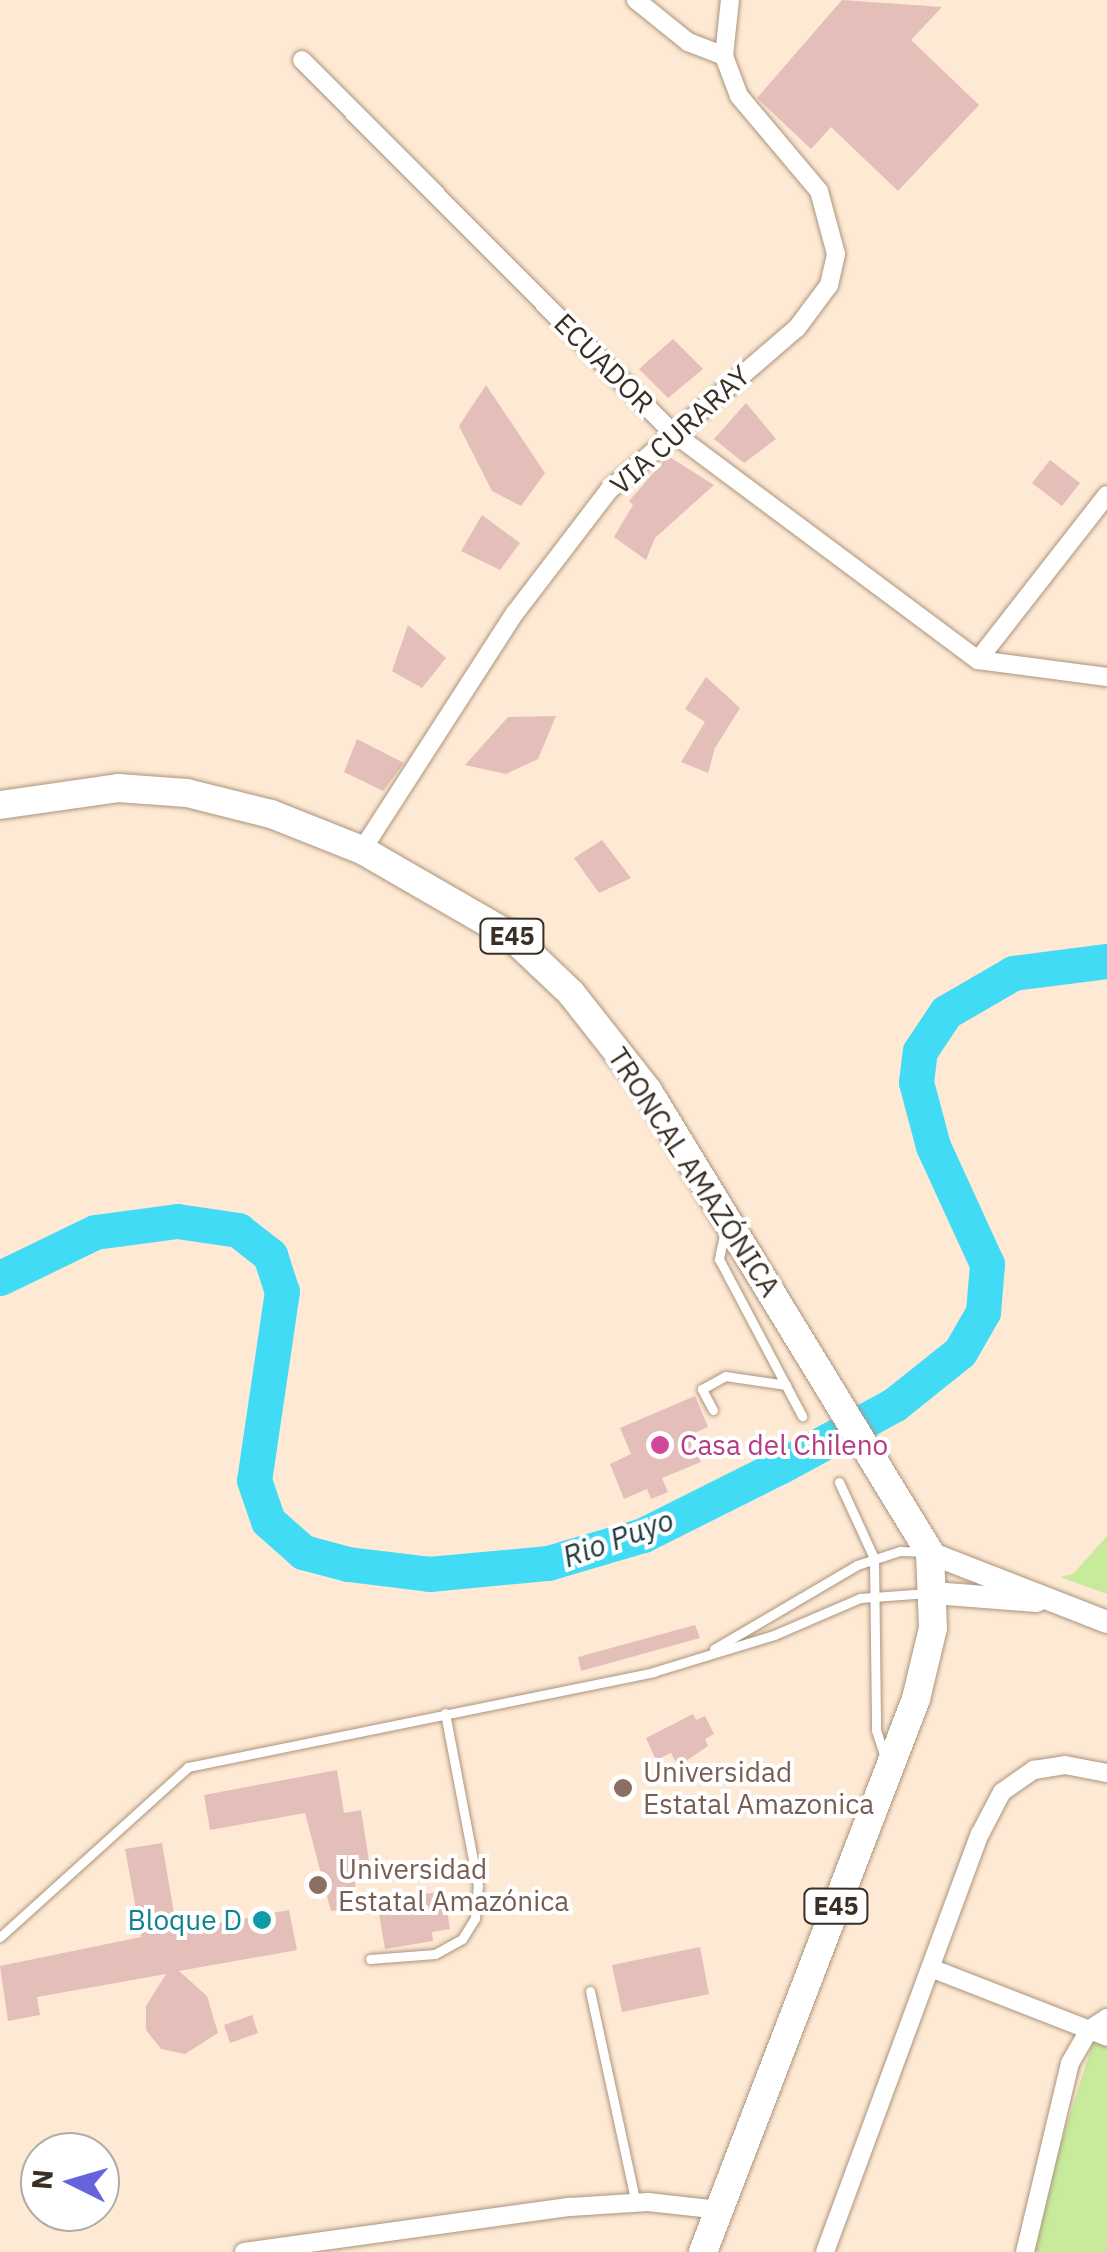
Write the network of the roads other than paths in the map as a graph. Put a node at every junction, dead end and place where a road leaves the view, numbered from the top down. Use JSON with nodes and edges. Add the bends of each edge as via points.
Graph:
{"nodes":[{"id":1,"x":636,"y":0,"type":"edge"},
{"id":2,"x":730,"y":0,"type":"edge"},
{"id":3,"x":724,"y":56,"type":"junction"},
{"id":4,"x":302,"y":60,"type":"dead end"},
{"id":5,"x":672,"y":432,"type":"junction"},
{"id":6,"x":1107,"y":495,"type":"edge"},
{"id":7,"x":978,"y":660,"type":"junction"},
{"id":8,"x":1107,"y":677,"type":"edge"},
{"id":9,"x":0,"y":804,"type":"edge"},
{"id":10,"x":362,"y":850,"type":"junction"},
{"id":11,"x":727,"y":1220,"type":"junction"},
{"id":12,"x":786,"y":1385,"type":"junction"},
{"id":13,"x":713,"y":1410,"type":"dead end"},
{"id":14,"x":802,"y":1416,"type":"dead end"},
{"id":15,"x":839,"y":1482,"type":"dead end"},
{"id":16,"x":930,"y":1553,"type":"junction"},
{"id":17,"x":874,"y":1558,"type":"junction"},
{"id":18,"x":933,"y":1593,"type":"junction"},
{"id":19,"x":879,"y":1594,"type":"junction"},
{"id":20,"x":1051,"y":1601,"type":"junction"},
{"id":21,"x":1107,"y":1622,"type":"edge"},
{"id":22,"x":707,"y":1653,"type":"junction"},
{"id":23,"x":444,"y":1713,"type":"junction"},
{"id":24,"x":890,"y":1770,"type":"junction"},
{"id":25,"x":1107,"y":1773,"type":"edge"},
{"id":26,"x":0,"y":1938,"type":"edge"},
{"id":27,"x":370,"y":1960,"type":"dead end"},
{"id":28,"x":933,"y":1970,"type":"junction"},
{"id":29,"x":590,"y":1991,"type":"dead end"},
{"id":30,"x":1107,"y":2018,"type":"edge"},
{"id":31,"x":1098,"y":2033,"type":"edge"},
{"id":32,"x":636,"y":2203,"type":"junction"},
{"id":33,"x":719,"y":2210,"type":"junction"},
{"id":34,"x":244,"y":2252,"type":"edge"},
{"id":35,"x":702,"y":2252,"type":"edge"},
{"id":36,"x":825,"y":2252,"type":"edge"},
{"id":37,"x":1025,"y":2252,"type":"edge"}],
"edges":[{"from":1,"to":3,"type":"street","via":[[688,42]]},
{"from":2,"to":3,"type":"street","name":"VIA CURARAY"},
{"from":3,"to":5,"type":"street","name":"VIA CURARAY","via":[[739,96],[819,191],[836,254],[828,285],[797,328]]},
{"from":4,"to":5,"type":"street","name":"ECUADOR"},
{"from":5,"to":7,"type":"street","name":"ECUADOR"},
{"from":5,"to":10,"type":"street","name":"VIA CURARAY","via":[[609,490],[516,613]]},
{"from":6,"to":7,"type":"street"},
{"from":7,"to":8,"type":"street","name":"ECUADOR"},
{"from":9,"to":10,"type":"highway","name":"TRONCAL AMAZÓNICA","number":"E45","via":[[118,788],[187,793],[270,814]]},
{"from":10,"to":11,"type":"highway","name":"TRONCAL AMAZÓNICA","number":"E45","via":[[484,918],[537,958],[632,1067]]},
{"from":11,"to":12,"type":"lane","via":[[719,1259]]},
{"from":11,"to":16,"type":"highway","name":"TRONCAL AMAZÓNICA","number":"E45"},
{"from":12,"to":13,"type":"lane","via":[[724,1376],[702,1389]]},
{"from":12,"to":14,"type":"lane"},
{"from":15,"to":17,"type":"lane"},
{"from":16,"to":17,"type":"lane"},
{"from":16,"to":18,"type":"highway","number":"E45"},
{"from":16,"to":20,"type":"main road"},
{"from":17,"to":19,"type":"lane"},
{"from":17,"to":22,"type":"lane"},
{"from":18,"to":19,"type":"lane"},
{"from":18,"to":20,"type":"main road"},
{"from":18,"to":24,"type":"highway","number":"E45","via":[[929,1650]]},
{"from":19,"to":22,"type":"lane"},
{"from":19,"to":24,"type":"lane","via":[[876,1730]]},
{"from":20,"to":21,"type":"main road"},
{"from":22,"to":23,"type":"lane","via":[[654,1672]]},
{"from":23,"to":26,"type":"lane","via":[[188,1767]]},
{"from":23,"to":27,"type":"lane","via":[[478,1886],[474,1918],[462,1938],[435,1954]]},
{"from":24,"to":33,"type":"highway","number":"E45"},
{"from":25,"to":28,"type":"street","via":[[1065,1765],[1034,1770],[1002,1792],[980,1834]]},
{"from":28,"to":31,"type":"street"},
{"from":28,"to":36,"type":"street"},
{"from":29,"to":32,"type":"lane"},
{"from":30,"to":31,"type":"street"},
{"from":31,"to":37,"type":"street","via":[[1058,2102]]},
{"from":32,"to":33,"type":"street"},
{"from":32,"to":34,"type":"street"},
{"from":33,"to":35,"type":"highway","number":"E45"}]}
